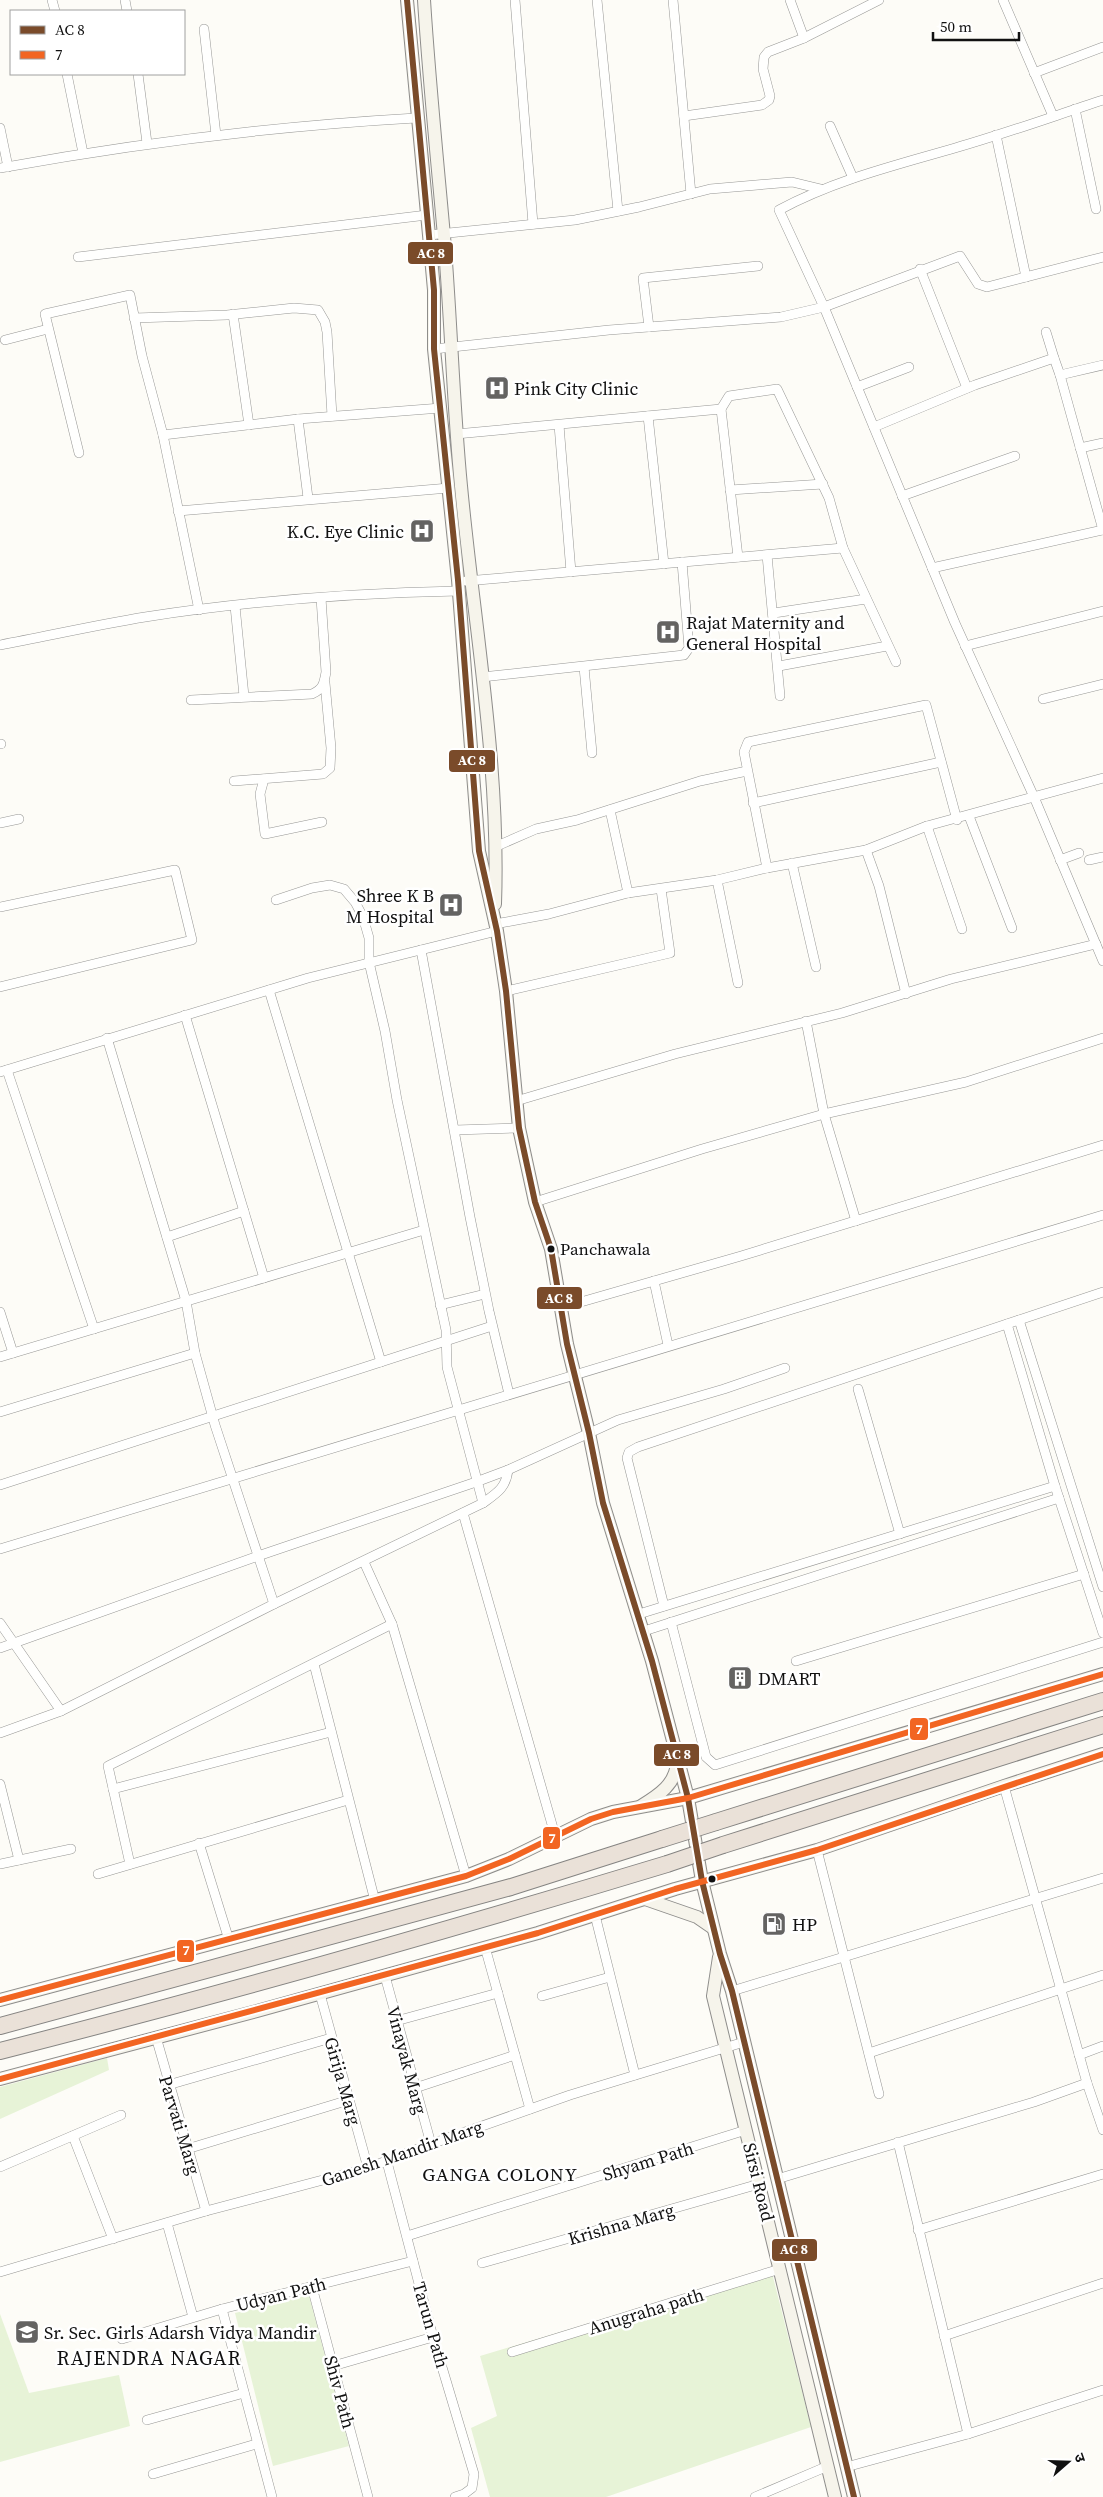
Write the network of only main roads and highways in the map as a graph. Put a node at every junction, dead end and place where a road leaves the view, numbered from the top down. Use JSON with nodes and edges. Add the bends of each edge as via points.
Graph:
{"nodes":[{"id":1,"x":407,"y":0,"type":"edge"},
{"id":2,"x":424,"y":0,"type":"edge"},
{"id":3,"x":462,"y":584,"type":"junction"},
{"id":4,"x":496,"y":927,"type":"junction"},
{"id":5,"x":1103,"y":1674,"type":"edge"},
{"id":6,"x":1103,"y":1701,"type":"edge"},
{"id":7,"x":1103,"y":1725,"type":"edge"},
{"id":8,"x":1103,"y":1754,"type":"edge"},
{"id":9,"x":677,"y":1755,"type":"junction"},
{"id":10,"x":688,"y":1798,"type":"junction"},
{"id":11,"x":634,"y":1810,"type":"junction"},
{"id":12,"x":702,"y":1881,"type":"junction"},
{"id":13,"x":645,"y":1899,"type":"junction"},
{"id":14,"x":713,"y":1928,"type":"junction"},
{"id":15,"x":720,"y":1954,"type":"junction"},
{"id":16,"x":0,"y":2000,"type":"edge"},
{"id":17,"x":0,"y":2026,"type":"edge"},
{"id":18,"x":0,"y":2052,"type":"edge"},
{"id":19,"x":0,"y":2079,"type":"edge"},
{"id":20,"x":835,"y":2497,"type":"edge"},
{"id":21,"x":854,"y":2497,"type":"edge"}],
"edges":[{"from":1,"to":3,"type":"main road","name":"Sirsi Road","via":[[434,290],[434,349]]},
{"from":2,"to":3,"type":"main road","name":"Sirsi Road","via":[[452,346]]},
{"from":3,"to":4,"type":"main road","name":"Sirsi Road","via":[[479,851]]},
{"from":3,"to":4,"type":"main road","name":"Sirsi Road","via":[[482,677],[497,846]]},
{"from":4,"to":9,"type":"main road","name":"Sirsi Road","via":[[506,991],[519,1128],[535,1202],[551,1249],[560,1308],[603,1504],[639,1614]]},
{"from":5,"to":10,"type":"main road"},
{"from":6,"to":17,"type":"highway","bridge":true,"via":[[511,1887]]},
{"from":7,"to":18,"type":"highway","bridge":true,"via":[[511,1912]]},
{"from":8,"to":12,"type":"main road","via":[[817,1850]]},
{"from":9,"to":10,"type":"main road","name":"Sirsi Road"},
{"from":9,"to":11,"type":"main road","via":[[676,1768],[666,1789]]},
{"from":10,"to":11,"type":"main road"},
{"from":10,"to":12,"type":"main road","name":"Sirsi Road"},
{"from":11,"to":16,"type":"main road","via":[[591,1819],[466,1876]]},
{"from":12,"to":13,"type":"main road"},
{"from":12,"to":14,"type":"main road","name":"Sirsi Road"},
{"from":13,"to":14,"type":"main road","via":[[696,1917]]},
{"from":13,"to":19,"type":"main road","via":[[385,1976]]},
{"from":14,"to":15,"type":"main road","name":"Sirsi Road"},
{"from":15,"to":20,"type":"main road","name":"Sirsi Road","via":[[713,1996]]},
{"from":15,"to":21,"type":"main road","name":"Sirsi Road","via":[[732,1991]]}]}
